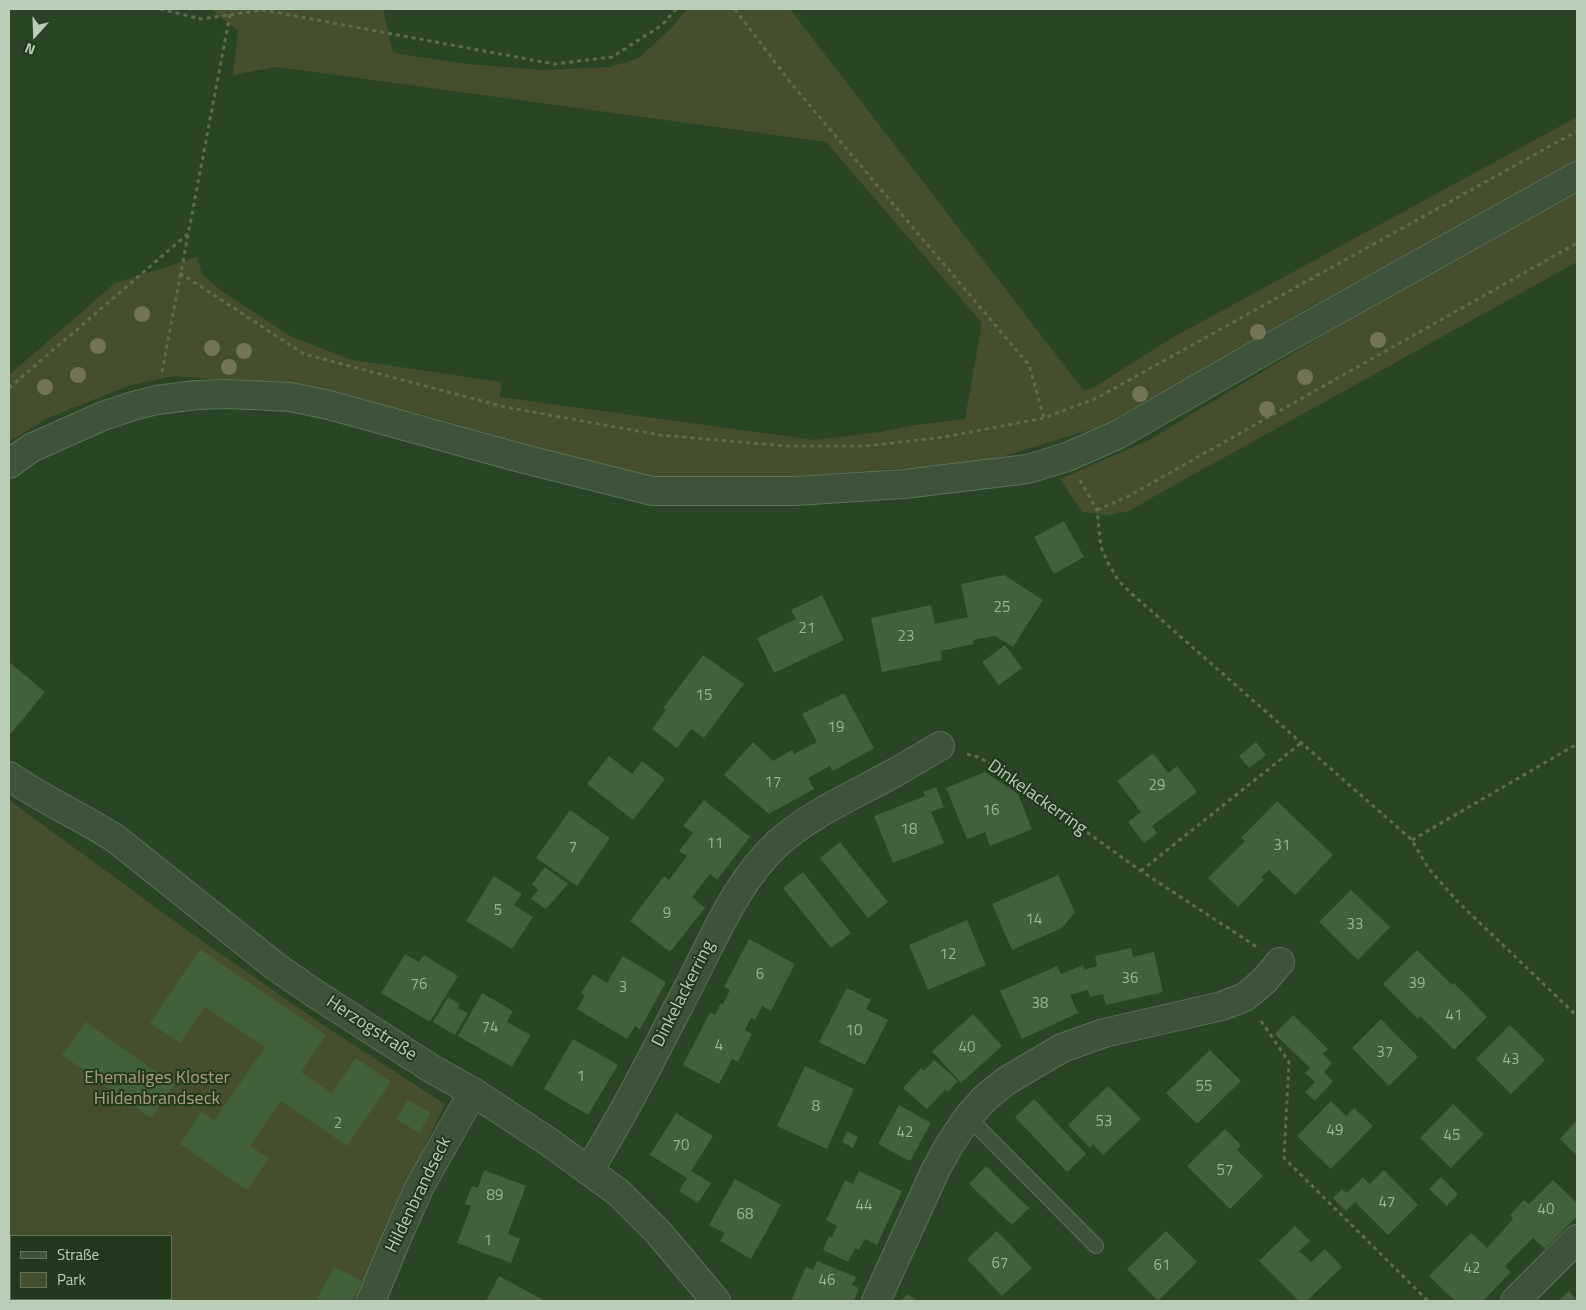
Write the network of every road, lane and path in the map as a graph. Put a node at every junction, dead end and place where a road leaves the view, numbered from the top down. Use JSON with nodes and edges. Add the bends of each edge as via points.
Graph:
{"nodes":[{"id":1,"x":160,"y":9,"type":"edge"},
{"id":2,"x":231,"y":9,"type":"edge"},
{"id":3,"x":676,"y":9,"type":"edge"},
{"id":4,"x":735,"y":9,"type":"edge"},
{"id":5,"x":229,"y":16,"type":"junction"},
{"id":6,"x":1577,"y":131,"type":"edge"},
{"id":7,"x":1577,"y":176,"type":"edge"},
{"id":8,"x":190,"y":232,"type":"junction"},
{"id":9,"x":1577,"y":242,"type":"edge"},
{"id":10,"x":180,"y":274,"type":"junction"},
{"id":11,"x":9,"y":388,"type":"edge"},
{"id":12,"x":157,"y":400,"type":"junction"},
{"id":13,"x":1044,"y":418,"type":"junction"},
{"id":14,"x":1068,"y":457,"type":"junction"},
{"id":15,"x":9,"y":464,"type":"edge"},
{"id":16,"x":1097,"y":510,"type":"junction"},
{"id":17,"x":1301,"y":743,"type":"junction"},
{"id":18,"x":1577,"y":744,"type":"edge"},
{"id":19,"x":940,"y":746,"type":"joint"},
{"id":20,"x":9,"y":776,"type":"edge"},
{"id":21,"x":1412,"y":840,"type":"junction"},
{"id":22,"x":1141,"y":871,"type":"junction"},
{"id":23,"x":1280,"y":962,"type":"joint"},
{"id":24,"x":1245,"y":997,"type":"junction"},
{"id":25,"x":1577,"y":1016,"type":"edge"},
{"id":26,"x":473,"y":1092,"type":"junction"},
{"id":27,"x":968,"y":1117,"type":"junction"},
{"id":28,"x":589,"y":1170,"type":"junction"},
{"id":29,"x":1577,"y":1239,"type":"edge"},
{"id":30,"x":1096,"y":1246,"type":"dead end"},
{"id":31,"x":372,"y":1301,"type":"edge"},
{"id":32,"x":716,"y":1301,"type":"edge"},
{"id":33,"x":876,"y":1301,"type":"edge"},
{"id":34,"x":1428,"y":1301,"type":"edge"},
{"id":35,"x":1515,"y":1301,"type":"edge"}],
"edges":[{"from":1,"to":5,"type":"path","via":[[201,19]]},
{"from":2,"to":5,"type":"path"},
{"from":3,"to":5,"type":"path","via":[[662,25],[612,57],[554,64],[263,10]]},
{"from":4,"to":13,"type":"path","via":[[790,82],[1029,365]]},
{"from":5,"to":8,"type":"path"},
{"from":6,"to":13,"type":"path","via":[[1097,398]]},
{"from":7,"to":14,"type":"street","via":[[1117,436]]},
{"from":8,"to":10,"type":"path"},
{"from":8,"to":11,"type":"path"},
{"from":9,"to":16,"type":"path","via":[[1127,497]]},
{"from":10,"to":12,"type":"path"},
{"from":10,"to":13,"type":"path","via":[[304,354],[506,407],[660,436],[786,446],[866,446],[944,437]]},
{"from":12,"to":14,"type":"street","via":[[196,394],[290,397],[652,491],[796,491],[904,484],[1028,469]]},
{"from":12,"to":15,"type":"street","via":[[132,406],[71,430],[31,448]]},
{"from":14,"to":16,"type":"path"},
{"from":16,"to":17,"type":"path","via":[[1101,547],[1118,580]]},
{"from":17,"to":21,"type":"path"},
{"from":17,"to":22,"type":"path"},
{"from":18,"to":21,"type":"path"},
{"from":19,"to":22,"type":"path","name":"Dinkelackerring","via":[[996,767]]},
{"from":19,"to":28,"type":"street","name":"Dinkelackerring","via":[[814,816],[776,845],[754,869],[735,898]]},
{"from":20,"to":26,"type":"street","name":"Herzogstraße","via":[[116,839],[275,966],[432,1069]]},
{"from":21,"to":25,"type":"path","via":[[1428,868],[1458,902]]},
{"from":22,"to":23,"type":"path","name":"Dinkelackerring"},
{"from":23,"to":24,"type":"street"},
{"from":24,"to":27,"type":"street","via":[[1222,1006],[1104,1033],[1062,1048],[1006,1081]]},
{"from":24,"to":34,"type":"path","via":[[1289,1062],[1284,1158]]},
{"from":26,"to":28,"type":"street","name":"Herzogstraße"},
{"from":26,"to":31,"type":"street","name":"Hildenbrandseck","via":[[420,1186]]},
{"from":27,"to":30,"type":"lane"},
{"from":27,"to":33,"type":"street","via":[[936,1170]]},
{"from":28,"to":32,"type":"street","name":"Herzogstraße","via":[[619,1193],[658,1232]]},
{"from":29,"to":35,"type":"street"}]}
